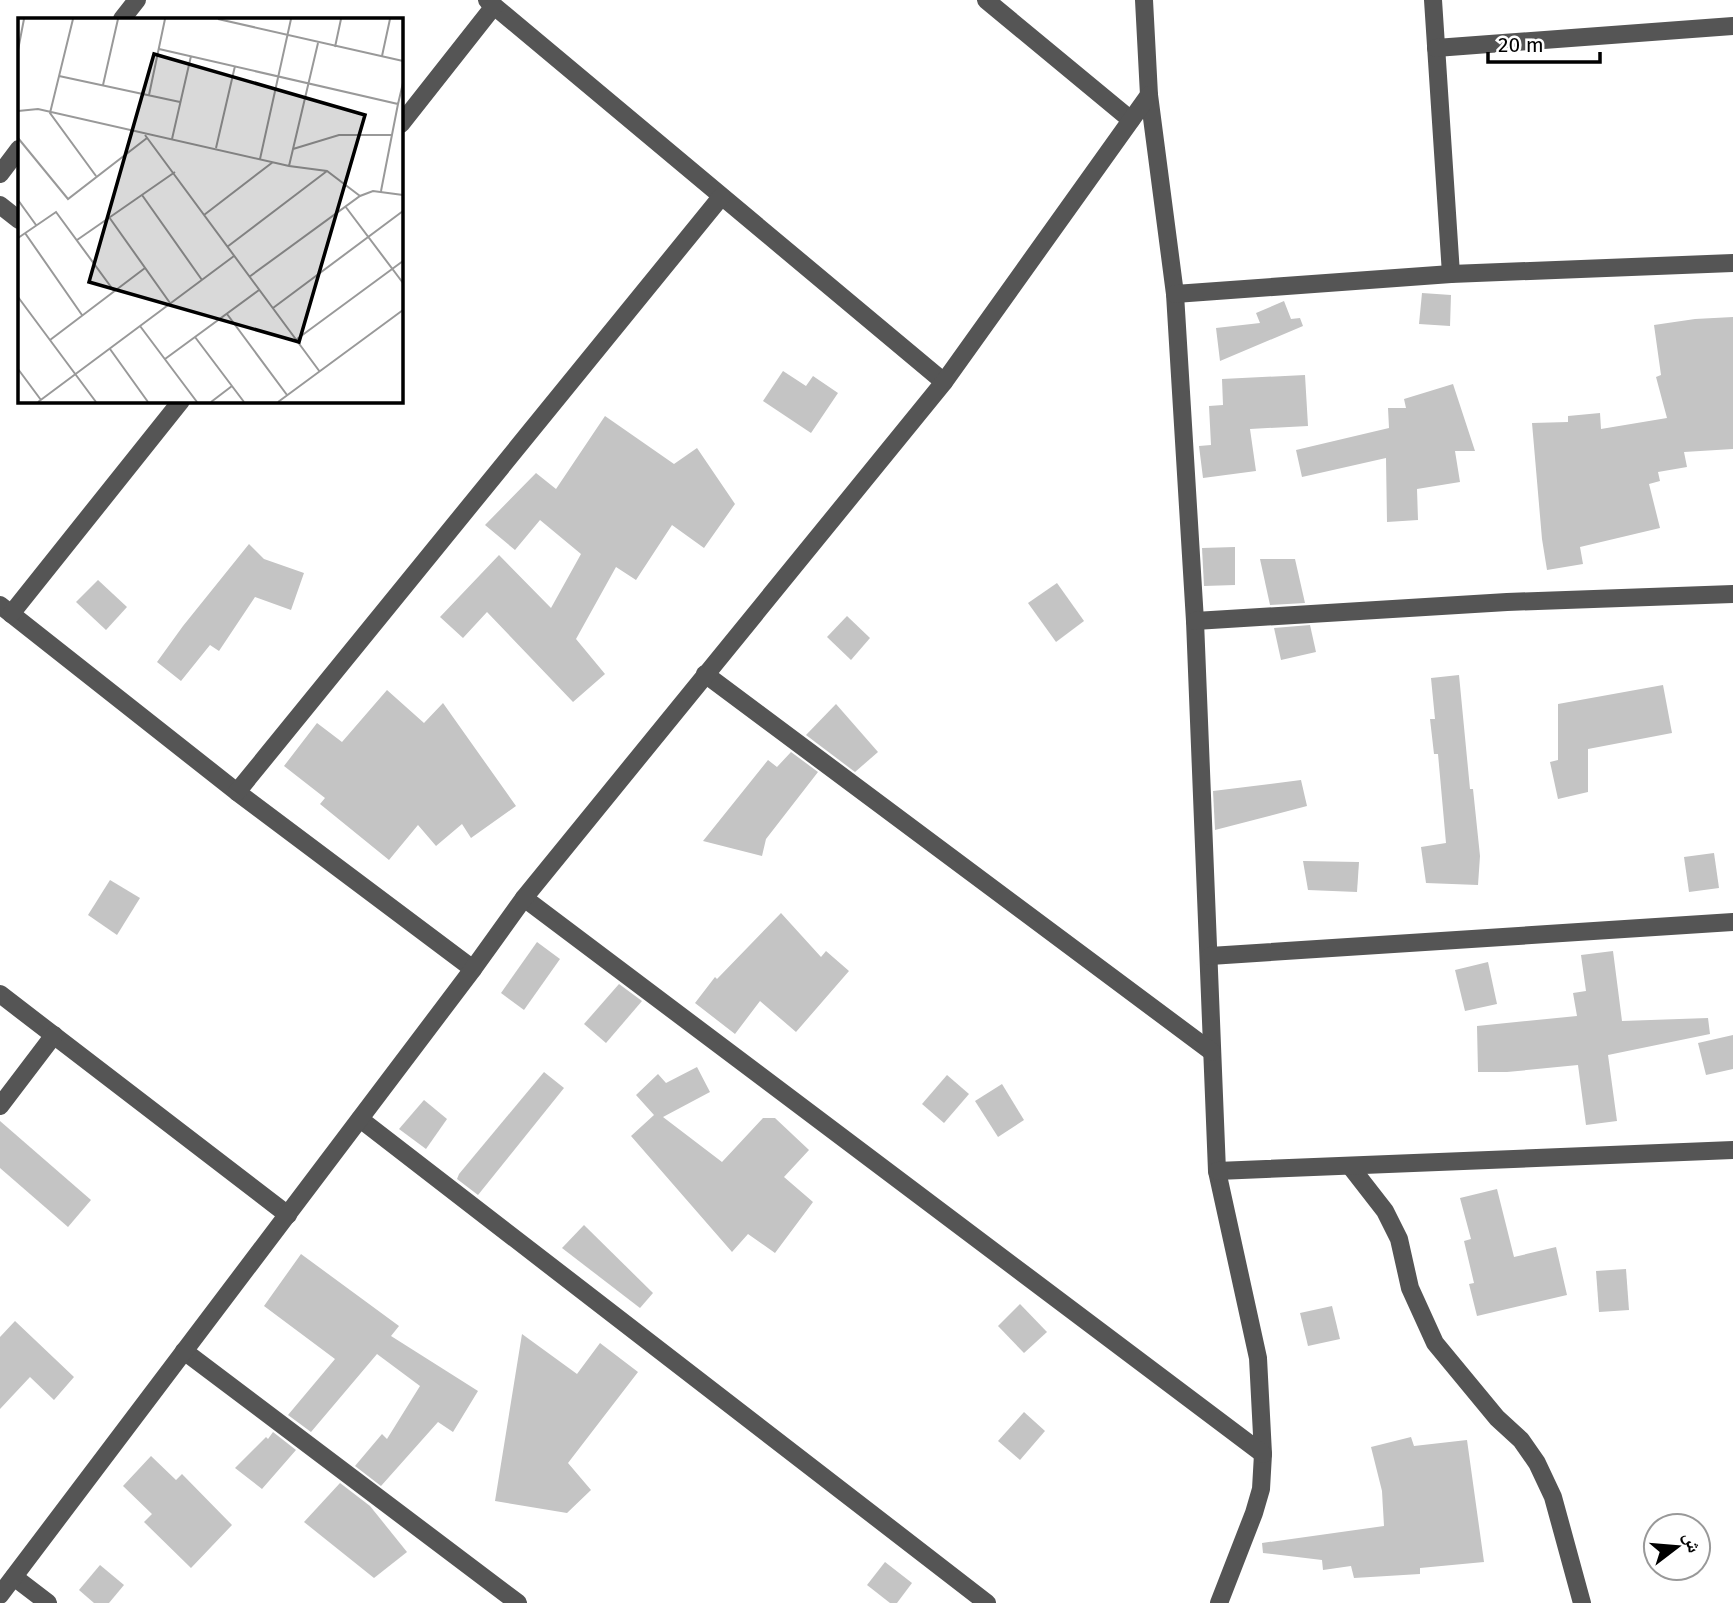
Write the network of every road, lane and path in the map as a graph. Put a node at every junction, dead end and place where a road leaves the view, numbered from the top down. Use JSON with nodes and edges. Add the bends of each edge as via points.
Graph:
{"nodes":[{"id":1,"x":137,"y":0,"type":"edge"},
{"id":2,"x":986,"y":0,"type":"edge"},
{"id":3,"x":1143,"y":0,"type":"edge"},
{"id":4,"x":1433,"y":0,"type":"edge"},
{"id":5,"x":491,"y":3,"type":"edge"},
{"id":6,"x":123,"y":18,"type":"edge"},
{"id":7,"x":1733,"y":26,"type":"edge"},
{"id":8,"x":1436,"y":48,"type":"junction"},
{"id":9,"x":1149,"y":95,"type":"junction"},
{"id":10,"x":1131,"y":120,"type":"junction"},
{"id":11,"x":402,"y":123,"type":"edge"},
{"id":12,"x":18,"y":150,"type":"edge"},
{"id":13,"x":0,"y":174,"type":"edge"},
{"id":14,"x":720,"y":197,"type":"junction"},
{"id":15,"x":0,"y":205,"type":"edge"},
{"id":16,"x":18,"y":219,"type":"edge"},
{"id":17,"x":1733,"y":263,"type":"edge"},
{"id":18,"x":1451,"y":274,"type":"junction"},
{"id":19,"x":1175,"y":294,"type":"junction"},
{"id":20,"x":944,"y":382,"type":"junction"},
{"id":21,"x":180,"y":402,"type":"edge"},
{"id":22,"x":1733,"y":594,"type":"edge"},
{"id":23,"x":6,"y":609,"type":"edge"},
{"id":24,"x":1195,"y":621,"type":"junction"},
{"id":25,"x":705,"y":674,"type":"junction"},
{"id":26,"x":237,"y":792,"type":"junction"},
{"id":27,"x":524,"y":898,"type":"junction"},
{"id":28,"x":1733,"y":922,"type":"edge"},
{"id":29,"x":1210,"y":956,"type":"junction"},
{"id":30,"x":473,"y":970,"type":"junction"},
{"id":31,"x":0,"y":993,"type":"edge"},
{"id":32,"x":54,"y":1035,"type":"junction"},
{"id":33,"x":1212,"y":1052,"type":"junction"},
{"id":34,"x":0,"y":1106,"type":"edge"},
{"id":35,"x":359,"y":1119,"type":"junction"},
{"id":36,"x":1733,"y":1150,"type":"edge"},
{"id":37,"x":1350,"y":1166,"type":"junction"},
{"id":38,"x":1217,"y":1171,"type":"junction"},
{"id":39,"x":288,"y":1215,"type":"junction"},
{"id":40,"x":184,"y":1351,"type":"junction"},
{"id":41,"x":1264,"y":1454,"type":"junction"},
{"id":42,"x":14,"y":1577,"type":"junction"},
{"id":43,"x":0,"y":1595,"type":"edge"},
{"id":44,"x":48,"y":1603,"type":"edge"},
{"id":45,"x":518,"y":1603,"type":"edge"},
{"id":46,"x":987,"y":1603,"type":"edge"},
{"id":47,"x":1219,"y":1603,"type":"edge"},
{"id":48,"x":1582,"y":1603,"type":"edge"}],
"edges":[{"from":1,"to":6,"type":"street"},
{"from":2,"to":10,"type":"street"},
{"from":3,"to":9,"type":"street"},
{"from":4,"to":8,"type":"street"},
{"from":5,"to":11,"type":"street"},
{"from":5,"to":14,"type":"street"},
{"from":7,"to":8,"type":"street"},
{"from":8,"to":18,"type":"street"},
{"from":9,"to":10,"type":"street"},
{"from":9,"to":19,"type":"street"},
{"from":10,"to":20,"type":"street"},
{"from":12,"to":13,"type":"street"},
{"from":14,"to":20,"type":"street"},
{"from":14,"to":26,"type":"street"},
{"from":15,"to":16,"type":"street"},
{"from":17,"to":18,"type":"street"},
{"from":18,"to":19,"type":"street"},
{"from":19,"to":24,"type":"street"},
{"from":20,"to":25,"type":"street"},
{"from":21,"to":23,"type":"street"},
{"from":22,"to":24,"type":"street"},
{"from":23,"to":26,"type":"street"},
{"from":24,"to":29,"type":"street"},
{"from":25,"to":27,"type":"street"},
{"from":25,"to":33,"type":"street"},
{"from":26,"to":30,"type":"street"},
{"from":27,"to":30,"type":"street"},
{"from":27,"to":41,"type":"street"},
{"from":28,"to":29,"type":"street"},
{"from":29,"to":33,"type":"street"},
{"from":30,"to":35,"type":"street"},
{"from":31,"to":32,"type":"street"},
{"from":32,"to":34,"type":"street"},
{"from":32,"to":39,"type":"street"},
{"from":33,"to":38,"type":"street"},
{"from":35,"to":39,"type":"street"},
{"from":35,"to":46,"type":"street"},
{"from":36,"to":37,"type":"street"},
{"from":37,"to":38,"type":"street"},
{"from":37,"to":48,"type":"street","via":[[1385,1211],[1399,1239],[1409,1288],[1435,1343],[1537,1462],[1552,1497]]},
{"from":38,"to":41,"type":"street","via":[[1258,1358]]},
{"from":39,"to":40,"type":"street"},
{"from":40,"to":42,"type":"street"},
{"from":40,"to":45,"type":"street"},
{"from":41,"to":47,"type":"street","via":[[1254,1513]]},
{"from":42,"to":43,"type":"street"},
{"from":42,"to":44,"type":"street"}]}
